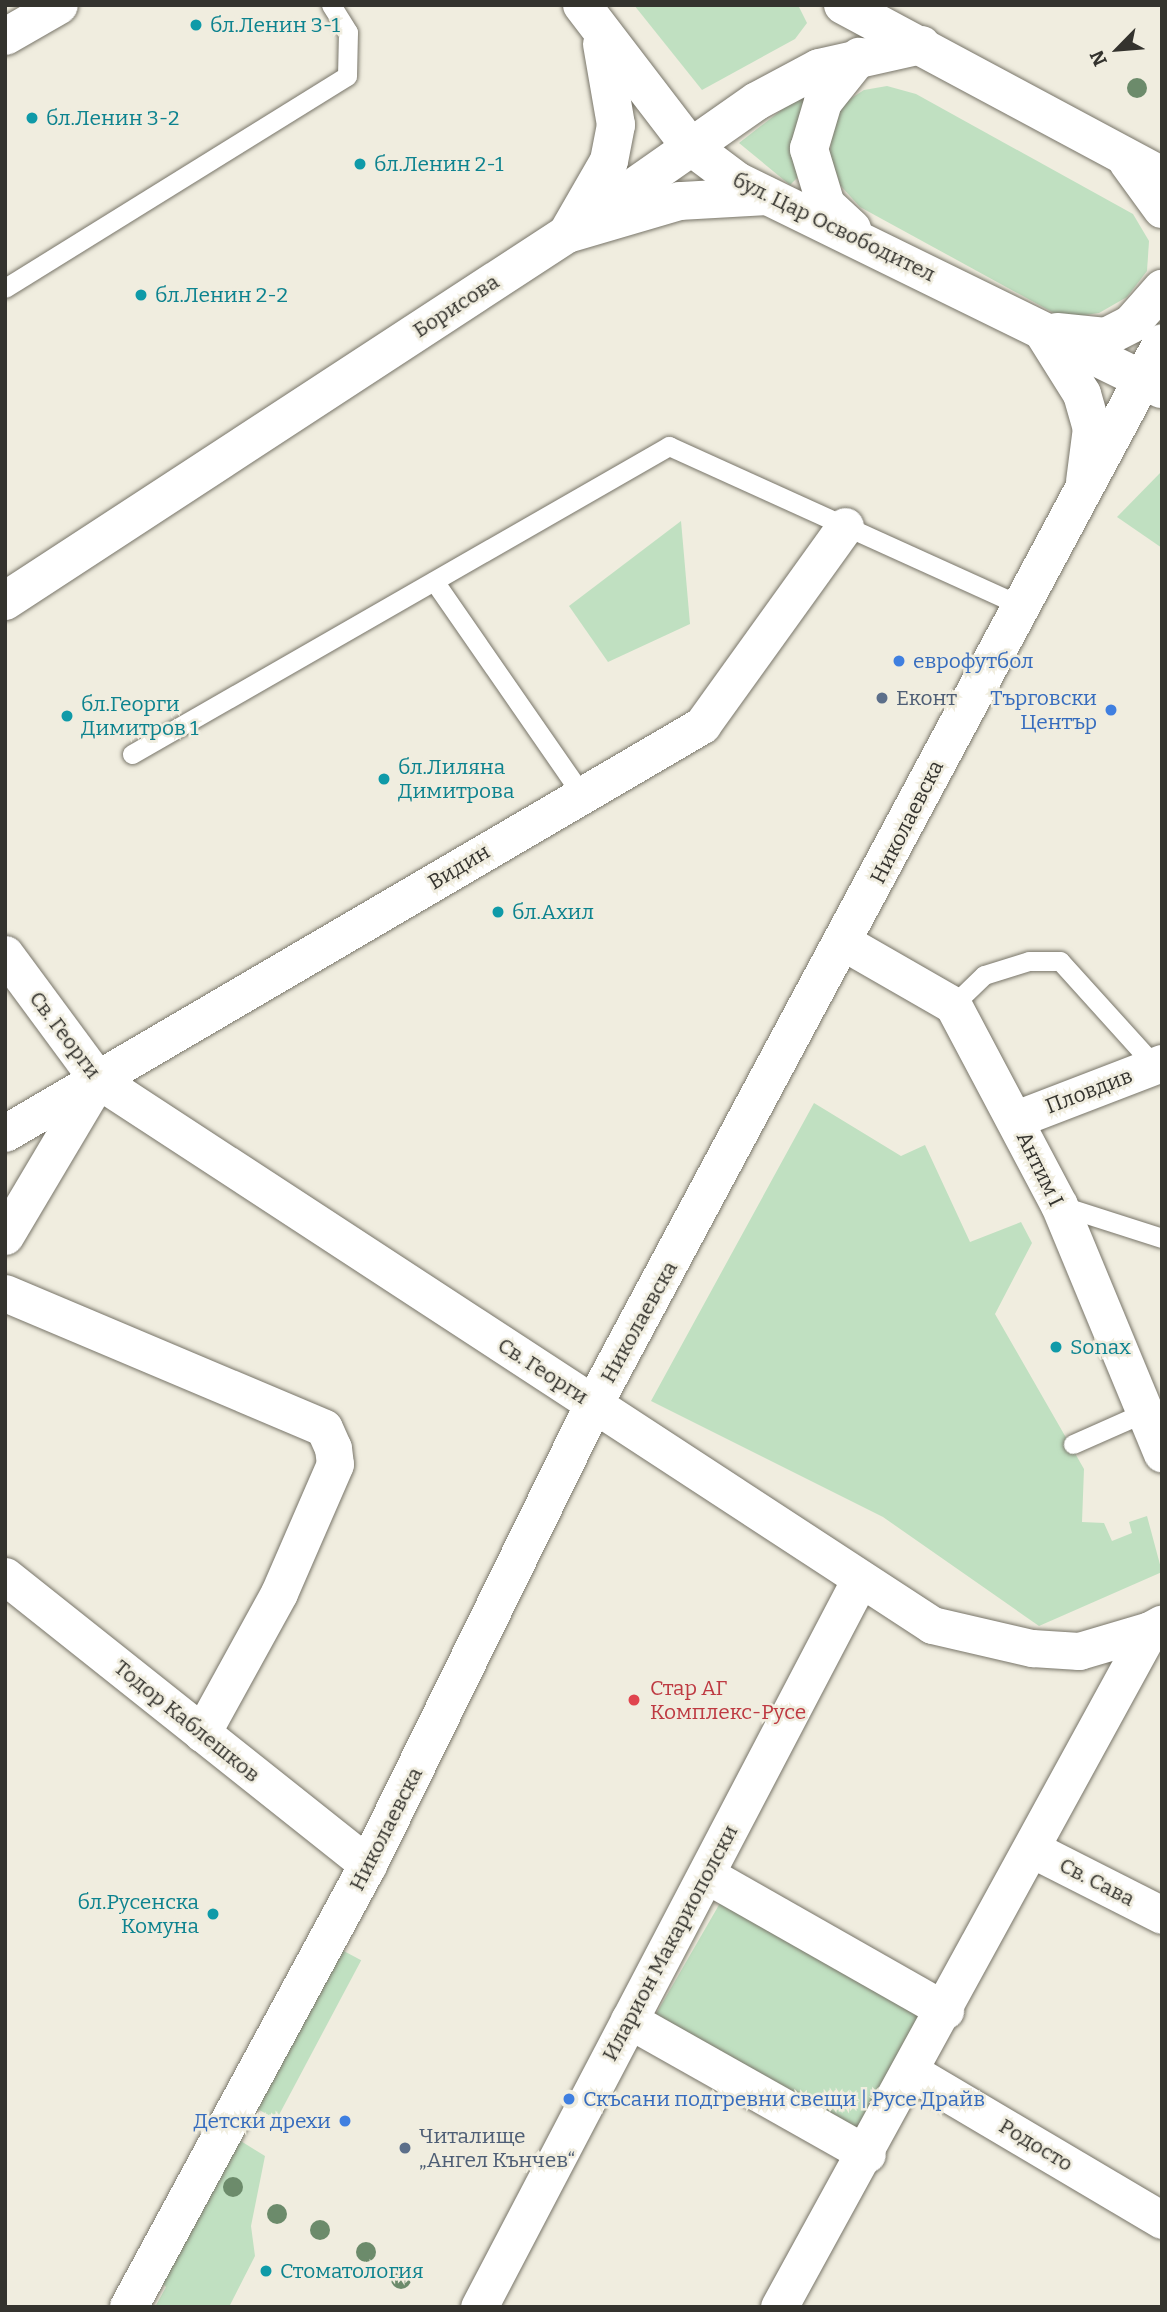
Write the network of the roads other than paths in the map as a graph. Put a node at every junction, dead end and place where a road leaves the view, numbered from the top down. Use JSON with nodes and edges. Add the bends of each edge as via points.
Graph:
{"nodes":[{"id":1,"x":59,"y":5,"type":"edge"},
{"id":2,"x":331,"y":5,"type":"edge"},
{"id":3,"x":843,"y":5,"type":"edge"},
{"id":4,"x":590,"y":17,"type":"edge"},
{"id":5,"x":5,"y":37,"type":"edge"},
{"id":6,"x":921,"y":45,"type":"junction"},
{"id":7,"x":859,"y":57,"type":"junction"},
{"id":8,"x":689,"y":145,"type":"junction"},
{"id":9,"x":1119,"y":153,"type":"junction"},
{"id":10,"x":1162,"y":176,"type":"edge"},
{"id":11,"x":767,"y":196,"type":"junction"},
{"id":12,"x":1162,"y":209,"type":"edge"},
{"id":13,"x":567,"y":234,"type":"junction"},
{"id":14,"x":867,"y":242,"type":"junction"},
{"id":15,"x":5,"y":288,"type":"edge"},
{"id":16,"x":1162,"y":289,"type":"edge"},
{"id":17,"x":1041,"y":330,"type":"junction"},
{"id":18,"x":1162,"y":343,"type":"edge"},
{"id":19,"x":1152,"y":384,"type":"edge"},
{"id":20,"x":1085,"y":482,"type":"junction"},
{"id":21,"x":845,"y":526,"type":"junction"},
{"id":22,"x":434,"y":581,"type":"junction"},
{"id":23,"x":5,"y":601,"type":"edge"},
{"id":24,"x":1018,"y":604,"type":"junction"},
{"id":25,"x":132,"y":754,"type":"dead end"},
{"id":26,"x":582,"y":795,"type":"junction"},
{"id":27,"x":845,"y":943,"type":"junction"},
{"id":28,"x":5,"y":954,"type":"edge"},
{"id":29,"x":953,"y":1005,"type":"junction"},
{"id":30,"x":1158,"y":1064,"type":"edge"},
{"id":31,"x":98,"y":1080,"type":"junction"},
{"id":32,"x":1016,"y":1119,"type":"junction"},
{"id":33,"x":5,"y":1133,"type":"edge"},
{"id":34,"x":1059,"y":1205,"type":"junction"},
{"id":35,"x":5,"y":1236,"type":"edge"},
{"id":36,"x":1162,"y":1238,"type":"edge"},
{"id":37,"x":5,"y":1293,"type":"edge"},
{"id":38,"x":594,"y":1404,"type":"junction"},
{"id":39,"x":1143,"y":1413,"type":"junction"},
{"id":40,"x":1073,"y":1444,"type":"dead end"},
{"id":41,"x":1162,"y":1454,"type":"edge"},
{"id":42,"x":5,"y":1576,"type":"edge"},
{"id":43,"x":860,"y":1578,"type":"junction"},
{"id":44,"x":1156,"y":1626,"type":"edge"},
{"id":45,"x":1079,"y":1651,"type":"junction"},
{"id":46,"x":1124,"y":1679,"type":"junction"},
{"id":47,"x":202,"y":1734,"type":"junction"},
{"id":48,"x":1032,"y":1849,"type":"junction"},
{"id":49,"x":368,"y":1866,"type":"junction"},
{"id":50,"x":707,"y":1875,"type":"junction"},
{"id":51,"x":1162,"y":1914,"type":"edge"},
{"id":52,"x":945,"y":2010,"type":"junction"},
{"id":53,"x":629,"y":2020,"type":"junction"},
{"id":54,"x":910,"y":2071,"type":"junction"},
{"id":55,"x":867,"y":2154,"type":"junction"},
{"id":56,"x":1162,"y":2220,"type":"edge"},
{"id":57,"x":129,"y":2307,"type":"edge"},
{"id":58,"x":479,"y":2307,"type":"edge"},
{"id":59,"x":779,"y":2307,"type":"edge"}],
"edges":[{"from":1,"to":5,"type":"street"},
{"from":2,"to":15,"type":"lane","via":[[348,32],[347,76]]},
{"from":3,"to":6,"type":"main road"},
{"from":4,"to":8,"type":"main road","name":"бул. Цар Освободител"},
{"from":4,"to":13,"type":"main road","via":[[616,125],[594,197]]},
{"from":6,"to":7,"type":"main road","name":"Борисова"},
{"from":6,"to":9,"type":"main road"},
{"from":7,"to":8,"type":"main road","name":"Борисова","via":[[791,82]]},
{"from":7,"to":14,"type":"main road","via":[[822,102],[810,149],[826,205]]},
{"from":8,"to":11,"type":"main road","name":"бул. Цар Освободител"},
{"from":8,"to":13,"type":"main road","name":"Борисова"},
{"from":9,"to":10,"type":"main road"},
{"from":9,"to":12,"type":"main road"},
{"from":11,"to":13,"type":"main road","via":[[680,201]]},
{"from":11,"to":14,"type":"main road","name":"бул. Цар Освободител"},
{"from":13,"to":23,"type":"main road","name":"Борисова"},
{"from":14,"to":17,"type":"main road","name":"бул. Цар Освободител"},
{"from":16,"to":17,"type":"main road","via":[[1131,324],[1106,337]]},
{"from":17,"to":19,"type":"main road","name":"бул. Цар Освободител"},
{"from":17,"to":20,"type":"main road","via":[[1082,394],[1092,428]]},
{"from":18,"to":19,"type":"main road","name":"Николаевска"},
{"from":19,"to":20,"type":"main road","name":"Николаевска"},
{"from":20,"to":24,"type":"main road","name":"Николаевска"},
{"from":21,"to":22,"type":"lane","via":[[669,446]]},
{"from":21,"to":24,"type":"lane"},
{"from":21,"to":26,"type":"street","name":"Видин","via":[[702,725]]},
{"from":22,"to":25,"type":"lane"},
{"from":22,"to":26,"type":"lane"},
{"from":24,"to":27,"type":"main road","name":"Николаевска"},
{"from":26,"to":31,"type":"street","name":"Видин"},
{"from":27,"to":29,"type":"street"},
{"from":27,"to":38,"type":"main road","name":"Николаевска"},
{"from":28,"to":31,"type":"street","name":"Св. Георги"},
{"from":29,"to":30,"type":"lane","via":[[984,975],[1029,961],[1060,961]]},
{"from":29,"to":32,"type":"street","name":"Антим I"},
{"from":30,"to":32,"type":"street","name":"Пловдив"},
{"from":31,"to":33,"type":"street","name":"Видин"},
{"from":31,"to":35,"type":"street"},
{"from":31,"to":38,"type":"street","name":"Св. Георги"},
{"from":32,"to":34,"type":"street","name":"Антим I"},
{"from":34,"to":36,"type":"lane"},
{"from":34,"to":39,"type":"street","name":"Антим I"},
{"from":37,"to":47,"type":"street","via":[[324,1428],[333,1448],[335,1464],[279,1592]]},
{"from":38,"to":43,"type":"street","name":"Св. Георги","via":[[714,1477]]},
{"from":38,"to":49,"type":"main road","name":"Николаевска"},
{"from":39,"to":40,"type":"lane"},
{"from":39,"to":41,"type":"street","name":"Антим I"},
{"from":42,"to":47,"type":"street","name":"Тодор Каблешков"},
{"from":43,"to":45,"type":"street","name":"Св. Георги","via":[[932,1625],[1032,1648]]},
{"from":43,"to":50,"type":"street","name":"Иларион Макариополски"},
{"from":44,"to":45,"type":"street","name":"Св. Георги"},
{"from":44,"to":46,"type":"street"},
{"from":45,"to":46,"type":"street"},
{"from":46,"to":48,"type":"street"},
{"from":47,"to":49,"type":"street","name":"Тодор Каблешков"},
{"from":48,"to":51,"type":"street","name":"Св. Сава"},
{"from":48,"to":52,"type":"street"},
{"from":49,"to":57,"type":"main road","name":"Николаевска"},
{"from":50,"to":52,"type":"street"},
{"from":50,"to":53,"type":"street","name":"Иларион Макариополски"},
{"from":52,"to":54,"type":"street"},
{"from":53,"to":55,"type":"street"},
{"from":53,"to":58,"type":"street","name":"Иларион Макариополски"},
{"from":54,"to":55,"type":"street"},
{"from":54,"to":56,"type":"street","name":"Родосто"},
{"from":55,"to":59,"type":"street"}]}
